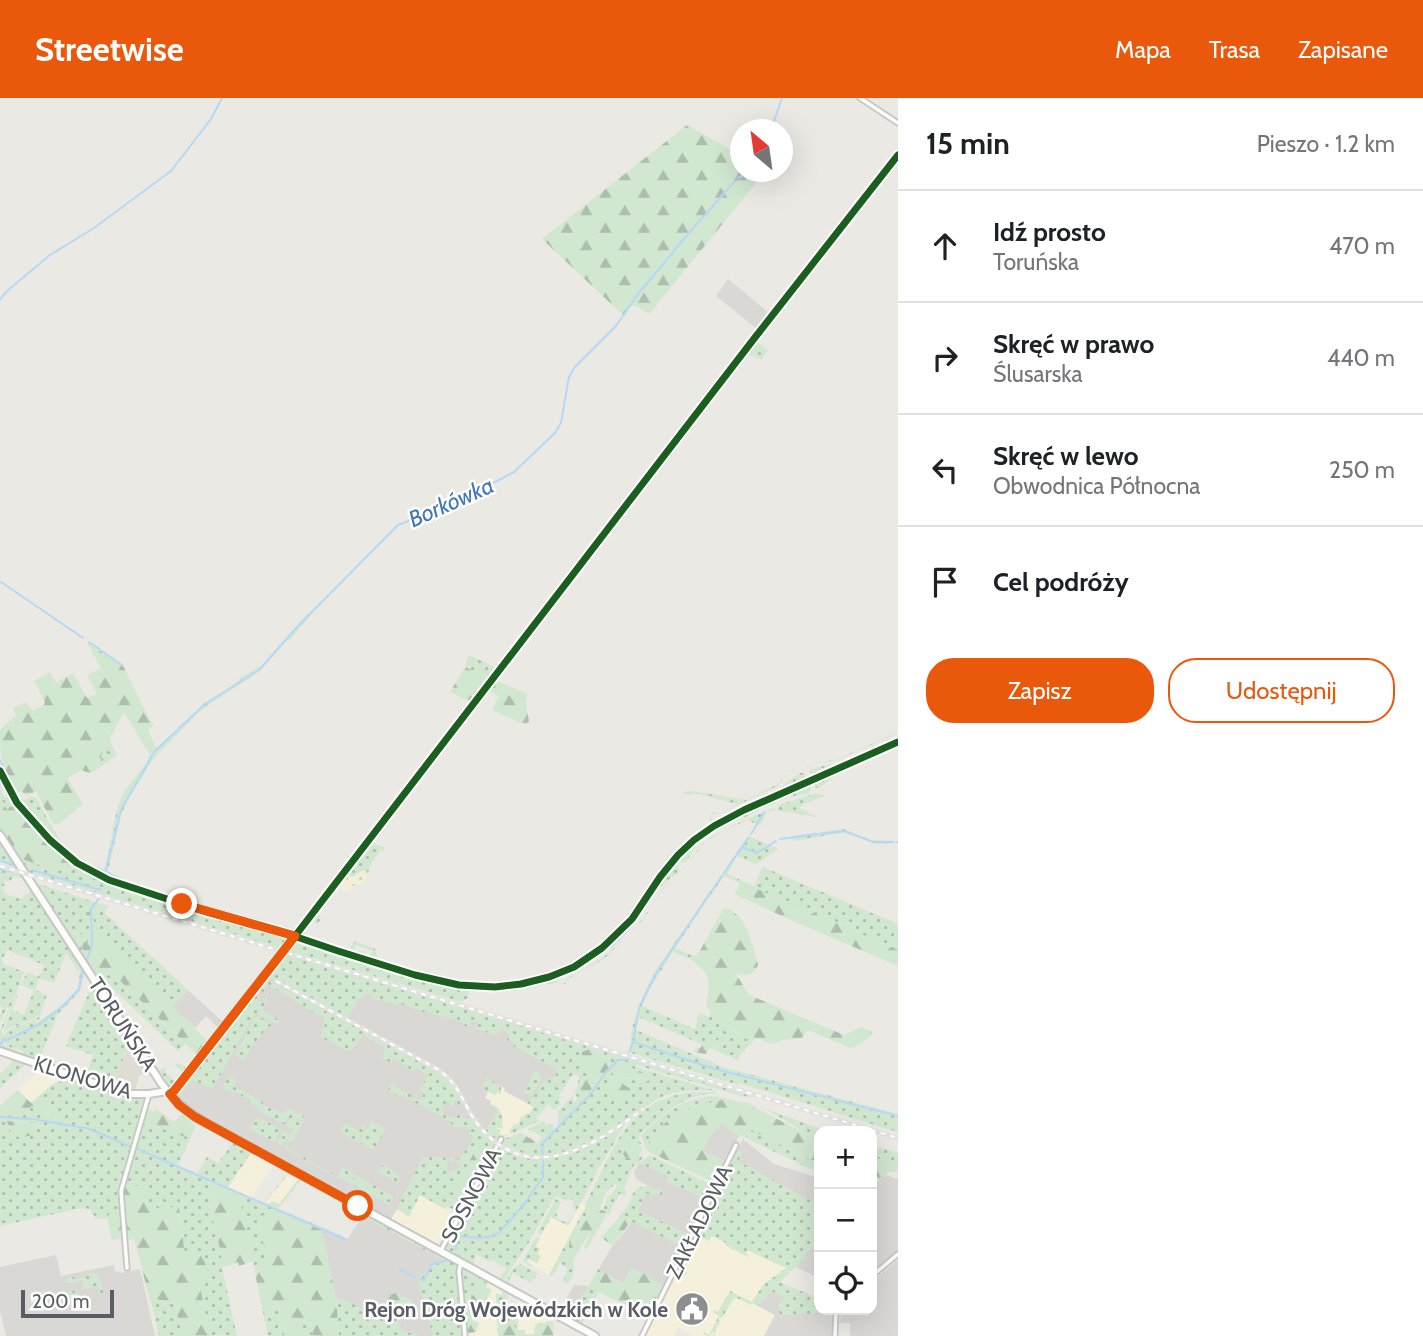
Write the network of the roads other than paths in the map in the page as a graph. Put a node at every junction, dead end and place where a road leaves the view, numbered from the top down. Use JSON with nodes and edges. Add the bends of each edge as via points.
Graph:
{"nodes":[{"id":1,"x":860,"y":98,"type":"edge"},
{"id":2,"x":898,"y":123,"type":"edge"},
{"id":3,"x":898,"y":155,"type":"edge"},
{"id":4,"x":898,"y":742,"type":"edge"},
{"id":5,"x":0,"y":771,"type":"edge"},
{"id":6,"x":0,"y":835,"type":"edge"},
{"id":7,"x":295,"y":936,"type":"junction"},
{"id":8,"x":0,"y":1051,"type":"edge"},
{"id":9,"x":168,"y":1093,"type":"junction"},
{"id":10,"x":149,"y":1094,"type":"junction"},
{"id":11,"x":500,"y":1139,"type":"dead end"},
{"id":12,"x":736,"y":1145,"type":"dead end"},
{"id":13,"x":440,"y":1252,"type":"junction"},
{"id":14,"x":898,"y":1255,"type":"edge"},
{"id":15,"x":461,"y":1263,"type":"junction"},
{"id":16,"x":127,"y":1268,"type":"dead end"},
{"id":17,"x":877,"y":1272,"type":"edge"},
{"id":18,"x":836,"y":1315,"type":"edge"},
{"id":19,"x":465,"y":1336,"type":"edge"},
{"id":20,"x":595,"y":1336,"type":"edge"},
{"id":21,"x":642,"y":1336,"type":"edge"},
{"id":22,"x":835,"y":1336,"type":"edge"}],
"edges":[{"from":1,"to":2,"type":"street"},
{"from":3,"to":7,"type":"street"},
{"from":4,"to":7,"type":"street","via":[[707,830],[671,863],[615,937],[581,963],[549,977],[508,986],[459,985]]},
{"from":5,"to":7,"type":"street","via":[[14,799],[33,821],[90,871],[131,888]]},
{"from":6,"to":9,"type":"street","name":"TORUŃSKA"},
{"from":7,"to":9,"type":"street"},
{"from":8,"to":10,"type":"street","name":"KLONOWA","via":[[128,1093]]},
{"from":9,"to":10,"type":"street","name":"KLONOWA"},
{"from":9,"to":13,"type":"street","name":"TORUŃSKA","via":[[200,1120]]},
{"from":10,"to":16,"type":"street","via":[[121,1191]]},
{"from":11,"to":13,"type":"street","name":"SOSNOWA"},
{"from":12,"to":21,"type":"street","name":"ZAKŁADOWA"},
{"from":13,"to":15,"type":"street","name":"TORUŃSKA"},
{"from":14,"to":17,"type":"street"},
{"from":15,"to":19,"type":"street"},
{"from":15,"to":20,"type":"street","name":"TORUŃSKA"},
{"from":18,"to":22,"type":"street"}]}
